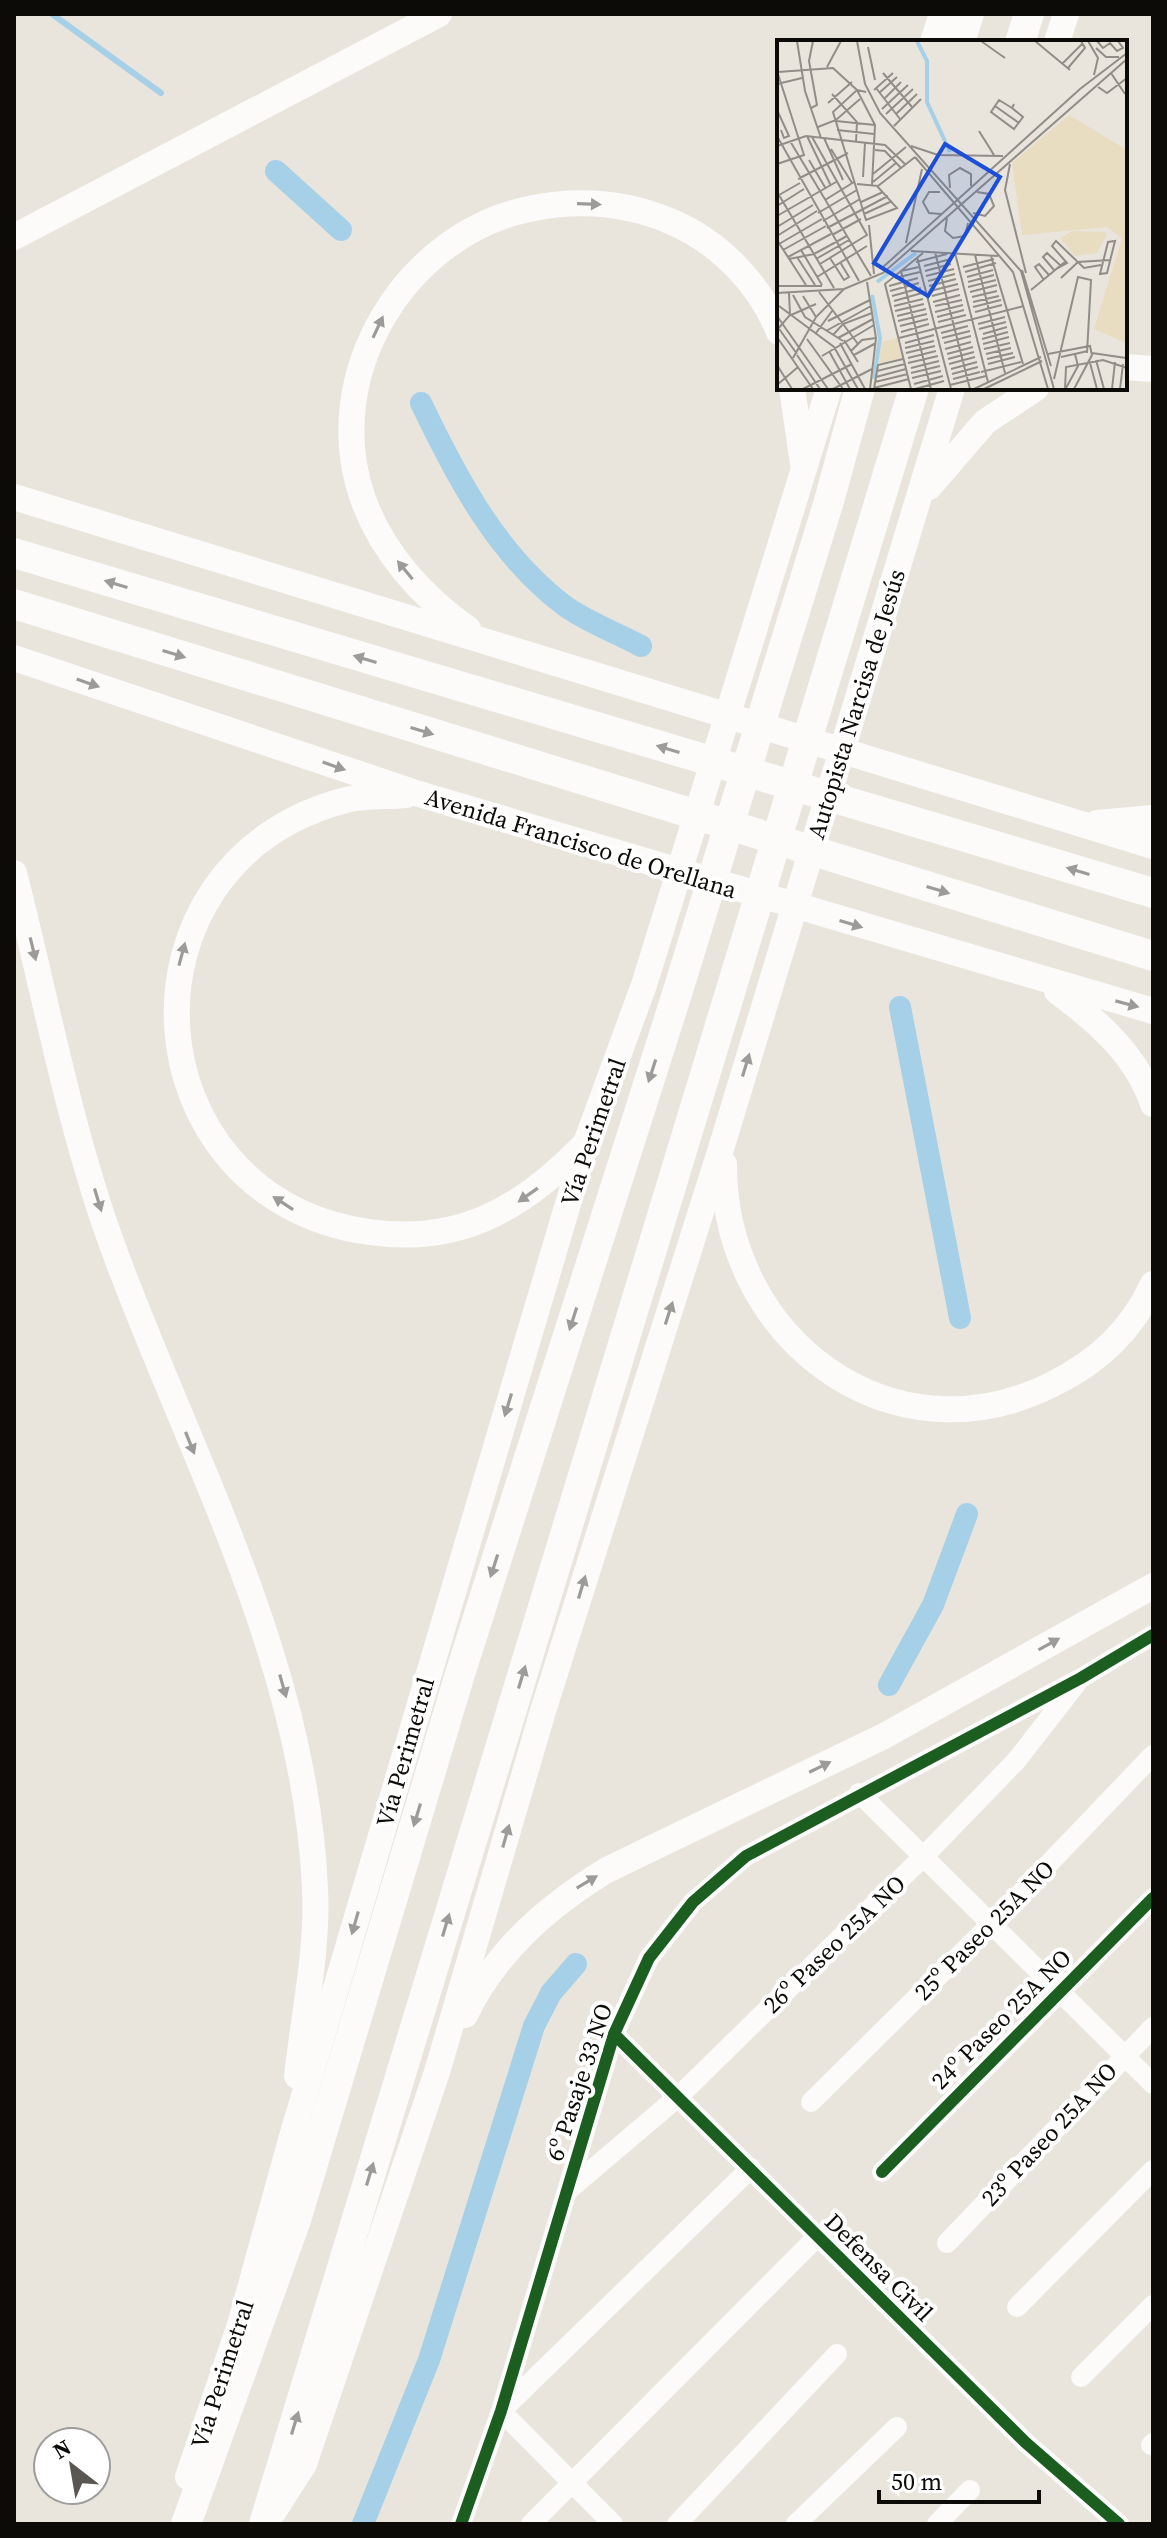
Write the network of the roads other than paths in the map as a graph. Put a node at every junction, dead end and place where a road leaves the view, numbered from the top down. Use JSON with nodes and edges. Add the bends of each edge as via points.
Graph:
{"nodes":[{"id":1,"x":439,"y":14,"type":"edge"},
{"id":2,"x":942,"y":14,"type":"edge"},
{"id":3,"x":969,"y":14,"type":"edge"},
{"id":4,"x":1029,"y":14,"type":"edge"},
{"id":5,"x":1066,"y":14,"type":"edge"},
{"id":6,"x":934,"y":40,"type":"edge"},
{"id":7,"x":961,"y":40,"type":"edge"},
{"id":8,"x":1021,"y":40,"type":"edge"},
{"id":9,"x":1058,"y":40,"type":"edge"},
{"id":10,"x":14,"y":237,"type":"edge"},
{"id":11,"x":777,"y":328,"type":"edge"},
{"id":12,"x":1127,"y":367,"type":"edge"},
{"id":13,"x":1153,"y":369,"type":"edge"},
{"id":14,"x":792,"y":390,"type":"edge"},
{"id":15,"x":828,"y":390,"type":"edge"},
{"id":16,"x":859,"y":390,"type":"edge"},
{"id":17,"x":913,"y":390,"type":"edge"},
{"id":18,"x":951,"y":390,"type":"edge"},
{"id":19,"x":1033,"y":390,"type":"edge"},
{"id":20,"x":801,"y":482,"type":"junction"},
{"id":21,"x":14,"y":497,"type":"edge"},
{"id":22,"x":919,"y":500,"type":"junction"},
{"id":23,"x":14,"y":553,"type":"edge"},
{"id":24,"x":14,"y":604,"type":"edge"},
{"id":25,"x":484,"y":640,"type":"junction"},
{"id":26,"x":14,"y":658,"type":"edge"},
{"id":27,"x":419,"y":794,"type":"junction"},
{"id":28,"x":1153,"y":818,"type":"edge"},
{"id":29,"x":1082,"y":825,"type":"junction"},
{"id":30,"x":1153,"y":846,"type":"edge"},
{"id":31,"x":14,"y":873,"type":"edge"},
{"id":32,"x":1153,"y":893,"type":"edge"},
{"id":33,"x":1153,"y":956,"type":"edge"},
{"id":34,"x":1044,"y":981,"type":"junction"},
{"id":35,"x":1153,"y":1011,"type":"edge"},
{"id":36,"x":1153,"y":1104,"type":"edge"},
{"id":37,"x":724,"y":1139,"type":"junction"},
{"id":38,"x":586,"y":1143,"type":"junction"},
{"id":39,"x":1153,"y":1284,"type":"edge"},
{"id":40,"x":1153,"y":1586,"type":"edge"},
{"id":41,"x":1153,"y":1635,"type":"edge"},
{"id":42,"x":1081,"y":1678,"type":"junction"},
{"id":43,"x":1153,"y":1755,"type":"edge"},
{"id":44,"x":859,"y":1793,"type":"junction"},
{"id":45,"x":924,"y":1856,"type":"junction"},
{"id":46,"x":1153,"y":1898,"type":"edge"},
{"id":47,"x":991,"y":1924,"type":"junction"},
{"id":48,"x":1059,"y":1992,"type":"junction"},
{"id":49,"x":1153,"y":2027,"type":"edge"},
{"id":50,"x":614,"y":2034,"type":"junction"},
{"id":51,"x":1124,"y":2054,"type":"junction"},
{"id":52,"x":437,"y":2072,"type":"junction"},
{"id":53,"x":1153,"y":2084,"type":"edge"},
{"id":54,"x":679,"y":2096,"type":"junction"},
{"id":55,"x":811,"y":2102,"type":"dead end"},
{"id":56,"x":291,"y":2140,"type":"junction"},
{"id":57,"x":751,"y":2168,"type":"junction"},
{"id":58,"x":1153,"y":2170,"type":"edge"},
{"id":59,"x":882,"y":2172,"type":"dead end"},
{"id":60,"x":567,"y":2191,"type":"junction"},
{"id":61,"x":817,"y":2237,"type":"junction"},
{"id":62,"x":947,"y":2243,"type":"dead end"},
{"id":63,"x":1153,"y":2305,"type":"edge"},
{"id":64,"x":1017,"y":2307,"type":"dead end"},
{"id":65,"x":837,"y":2354,"type":"dead end"},
{"id":66,"x":1081,"y":2377,"type":"dead end"},
{"id":67,"x":501,"y":2411,"type":"junction"},
{"id":68,"x":897,"y":2427,"type":"dead end"},
{"id":69,"x":570,"y":2485,"type":"junction"},
{"id":70,"x":970,"y":2490,"type":"dead end"},
{"id":71,"x":184,"y":2524,"type":"edge"},
{"id":72,"x":265,"y":2524,"type":"edge"},
{"id":73,"x":461,"y":2524,"type":"edge"},
{"id":74,"x":531,"y":2524,"type":"edge"},
{"id":75,"x":613,"y":2524,"type":"edge"},
{"id":76,"x":677,"y":2524,"type":"edge"},
{"id":77,"x":796,"y":2524,"type":"edge"},
{"id":78,"x":937,"y":2524,"type":"edge"},
{"id":79,"x":1119,"y":2524,"type":"edge"}],
"edges":[{"from":1,"to":10,"type":"main road"},
{"from":2,"to":6,"type":"main road"},
{"from":3,"to":7,"type":"highway"},
{"from":4,"to":8,"type":"highway"},
{"from":5,"to":9,"type":"main road"},
{"from":25,"to":11,"type":"main road","one_way":true,"via":[[431,601],[397,560],[372,519],[357,473],[353,418],[363,364],[384,314],[410,276],[454,239],[508,214],[566,203],[628,207],[705,241],[750,281]]},
{"from":12,"to":13,"type":"main road"},
{"from":14,"to":20,"type":"main road"},
{"from":15,"to":20,"type":"main road"},
{"from":16,"to":71,"type":"highway","name":"Vía Perimetral","one_way":true,"via":[[296,2220]]},
{"from":72,"to":17,"type":"highway","name":"Autopista Narcisa de Jesús","one_way":true},
{"from":18,"to":22,"type":"main road","name":"Autopista Narcisa de Jesús"},
{"from":19,"to":22,"type":"main road","via":[[962,444]]},
{"from":20,"to":38,"type":"main road","name":"Vía Perimetral","via":[[644,985]]},
{"from":21,"to":25,"type":"main road"},
{"from":37,"to":22,"type":"main road","name":"Autopista Narcisa de Jesús","one_way":true},
{"from":32,"to":23,"type":"highway","one_way":true},
{"from":24,"to":33,"type":"highway","one_way":true},
{"from":25,"to":29,"type":"main road"},
{"from":26,"to":27,"type":"main road","name":"Avenida Francisco de Orellana","one_way":true},
{"from":27,"to":34,"type":"main road","name":"Avenida Francisco de Orellana","one_way":true},
{"from":38,"to":27,"type":"main road","one_way":true,"via":[[554,1176],[508,1209],[455,1229],[391,1236],[329,1225],[278,1201],[237,1165],[200,1115],[181,1061],[175,1000],[187,938],[213,890],[259,844],[316,810],[348,799]]},
{"from":28,"to":29,"type":"main road"},
{"from":29,"to":30,"type":"main road"},
{"from":31,"to":56,"type":"main road","one_way":true,"via":[[78,1136],[113,1247],[268,1640],[294,1730],[311,1830],[315,1943]]},
{"from":34,"to":35,"type":"main road","name":"Avenida Francisco de Orellana","one_way":true},
{"from":34,"to":36,"type":"main road","via":[[1108,1033],[1140,1073]]},
{"from":37,"to":39,"type":"main road","via":[[724,1199],[744,1271],[791,1338],[814,1360],[862,1390],[920,1406],[982,1408],[1009,1402],[1072,1375],[1098,1357],[1141,1310]]},
{"from":52,"to":37,"type":"main road","one_way":true,"via":[[543,1711]]},
{"from":38,"to":56,"type":"main road","name":"Vía Perimetral","one_way":true},
{"from":52,"to":40,"type":"main road","one_way":true,"via":[[497,1963],[571,1891],[884,1736]]},
{"from":41,"to":42,"type":"street","name":"6º Pasaje 33 NO"},
{"from":42,"to":44,"type":"street","name":"6º Pasaje 33 NO"},
{"from":42,"to":45,"type":"street","name":"26º Paseo 25A NO","via":[[1016,1761]]},
{"from":43,"to":47,"type":"street","name":"25º Paseo 25A NO"},
{"from":44,"to":45,"type":"street"},
{"from":44,"to":50,"type":"street","name":"6º Pasaje 33 NO","via":[[746,1856],[693,1902],[649,1958]]},
{"from":45,"to":47,"type":"street"},
{"from":45,"to":54,"type":"street","name":"26º Paseo 25A NO"},
{"from":46,"to":48,"type":"street","name":"24º Paseo 25A NO"},
{"from":47,"to":48,"type":"street"},
{"from":47,"to":55,"type":"street","name":"25º Paseo 25A NO"},
{"from":48,"to":51,"type":"street"},
{"from":48,"to":59,"type":"street","name":"24º Paseo 25A NO"},
{"from":49,"to":51,"type":"street","name":"23º Paseo 25A NO"},
{"from":50,"to":54,"type":"street","name":"Defensa Civil"},
{"from":50,"to":60,"type":"street","name":"6º Pasaje 33 NO"},
{"from":51,"to":53,"type":"street"},
{"from":51,"to":62,"type":"street","name":"23º Paseo 25A NO"},
{"from":52,"to":72,"type":"main road","via":[[304,2464]]},
{"from":54,"to":57,"type":"street","name":"Defensa Civil"},
{"from":54,"to":60,"type":"street","name":"26º Paseo 25A NO"},
{"from":56,"to":71,"type":"main road","name":"Vía Perimetral","via":[[240,2325],[185,2484]]},
{"from":57,"to":61,"type":"street","name":"Defensa Civil"},
{"from":57,"to":67,"type":"street"},
{"from":58,"to":64,"type":"street"},
{"from":60,"to":67,"type":"street","name":"6º Pasaje 33 NO"},
{"from":61,"to":69,"type":"street"},
{"from":61,"to":79,"type":"street","name":"Defensa Civil","via":[[1025,2442]]},
{"from":63,"to":66,"type":"street"},
{"from":65,"to":76,"type":"street"},
{"from":67,"to":69,"type":"street"},
{"from":67,"to":73,"type":"street","name":"6º Pasaje 33 NO"},
{"from":68,"to":77,"type":"street"},
{"from":69,"to":74,"type":"street"},
{"from":69,"to":75,"type":"street"},
{"from":70,"to":78,"type":"street"}]}
